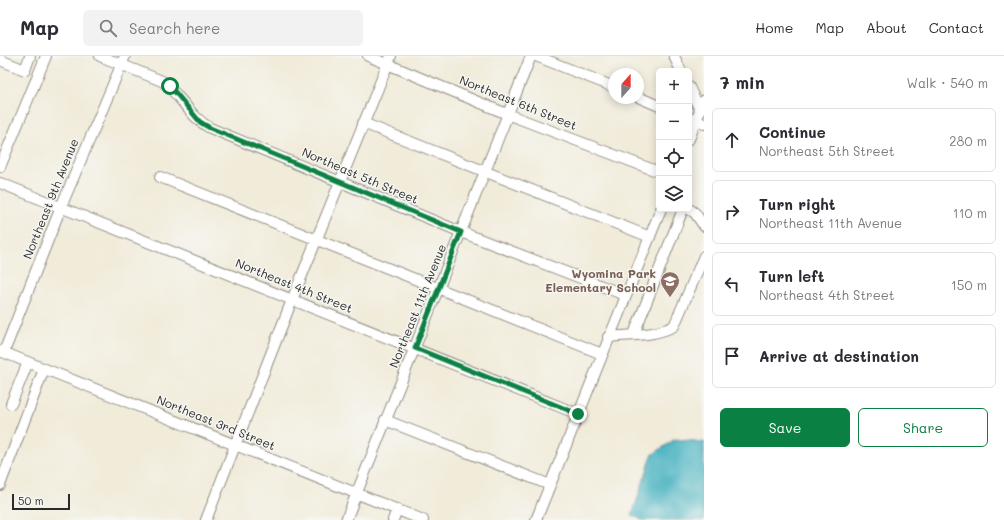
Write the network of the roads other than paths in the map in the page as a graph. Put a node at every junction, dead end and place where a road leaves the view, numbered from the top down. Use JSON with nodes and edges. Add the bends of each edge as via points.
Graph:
{"nodes":[{"id":1,"x":30,"y":56,"type":"edge"},
{"id":2,"x":46,"y":56,"type":"edge"},
{"id":3,"x":100,"y":56,"type":"edge"},
{"id":4,"x":368,"y":56,"type":"edge"},
{"id":5,"x":531,"y":56,"type":"edge"},
{"id":6,"x":536,"y":56,"type":"edge"},
{"id":7,"x":674,"y":56,"type":"edge"},
{"id":8,"x":0,"y":60,"type":"edge"},
{"id":9,"x":123,"y":60,"type":"edge"},
{"id":10,"x":389,"y":60,"type":"edge"},
{"id":11,"x":680,"y":68,"type":"edge"},
{"id":12,"x":608,"y":85,"type":"edge"},
{"id":13,"x":692,"y":93,"type":"edge"},
{"id":14,"x":644,"y":100,"type":"edge"},
{"id":15,"x":704,"y":100,"type":"edge"},
{"id":16,"x":656,"y":105,"type":"edge"},
{"id":17,"x":700,"y":110,"type":"junction"},
{"id":18,"x":507,"y":114,"type":"junction"},
{"id":19,"x":696,"y":121,"type":"edge"},
{"id":20,"x":364,"y":123,"type":"junction"},
{"id":21,"x":692,"y":131,"type":"edge"},
{"id":22,"x":0,"y":167,"type":"edge"},
{"id":23,"x":485,"y":170,"type":"junction"},
{"id":24,"x":656,"y":171,"type":"edge"},
{"id":25,"x":160,"y":178,"type":"dead end"},
{"id":26,"x":340,"y":182,"type":"junction"},
{"id":27,"x":0,"y":183,"type":"edge"},
{"id":28,"x":61,"y":207,"type":"junction"},
{"id":29,"x":692,"y":211,"type":"edge"},
{"id":30,"x":660,"y":212,"type":"edge"},
{"id":31,"x":682,"y":212,"type":"edge"},
{"id":32,"x":704,"y":226,"type":"edge"},
{"id":33,"x":461,"y":232,"type":"junction"},
{"id":34,"x":650,"y":237,"type":"junction"},
{"id":35,"x":316,"y":241,"type":"junction"},
{"id":36,"x":704,"y":256,"type":"edge"},
{"id":37,"x":439,"y":289,"type":"junction"},
{"id":38,"x":625,"y":295,"type":"junction"},
{"id":39,"x":292,"y":300,"type":"junction"},
{"id":40,"x":634,"y":334,"type":"junction"},
{"id":41,"x":608,"y":337,"type":"junction"},
{"id":42,"x":415,"y":348,"type":"junction"},
{"id":43,"x":2,"y":352,"type":"edge"},
{"id":44,"x":602,"y":354,"type":"junction"},
{"id":45,"x":28,"y":362,"type":"junction"},
{"id":46,"x":44,"y":369,"type":"junction"},
{"id":47,"x":11,"y":404,"type":"dead end"},
{"id":48,"x":578,"y":414,"type":"junction"},
{"id":49,"x":386,"y":420,"type":"junction"},
{"id":50,"x":235,"y":444,"type":"junction"},
{"id":51,"x":0,"y":485,"type":"edge"},
{"id":52,"x":550,"y":485,"type":"junction"},
{"id":53,"x":356,"y":493,"type":"junction"},
{"id":54,"x":397,"y":509,"type":"junction"},
{"id":55,"x":206,"y":520,"type":"edge"},
{"id":56,"x":346,"y":520,"type":"edge"},
{"id":57,"x":393,"y":520,"type":"edge"},
{"id":58,"x":423,"y":520,"type":"edge"},
{"id":59,"x":536,"y":520,"type":"edge"}],
"edges":[{"from":1,"to":8,"type":"street","via":[[25,70]]},
{"from":2,"to":22,"type":"street"},
{"from":3,"to":9,"type":"street","name":"Northeast 5th Street"},
{"from":4,"to":10,"type":"street","name":"Northeast 6th Street"},
{"from":5,"to":18,"type":"street","name":"Northeast 11th Avenue"},
{"from":6,"to":12,"type":"street"},
{"from":7,"to":11,"type":"street"},
{"from":9,"to":26,"type":"street","name":"Northeast 5th Street","via":[[170,86],[200,122],[210,128]]},
{"from":9,"to":28,"type":"street","name":"Northeast 9th Avenue"},
{"from":10,"to":18,"type":"street","name":"Northeast 6th Street"},
{"from":10,"to":20,"type":"street"},
{"from":13,"to":17,"type":"street"},
{"from":14,"to":16,"type":"street"},
{"from":15,"to":17,"type":"street"},
{"from":17,"to":19,"type":"street"},
{"from":18,"to":23,"type":"street","name":"Northeast 11th Avenue"},
{"from":18,"to":24,"type":"street","name":"Northeast 6th Street"},
{"from":19,"to":21,"type":"street"},
{"from":20,"to":23,"type":"street"},
{"from":20,"to":26,"type":"street"},
{"from":23,"to":33,"type":"street","name":"Northeast 11th Avenue"},
{"from":23,"to":34,"type":"street"},
{"from":25,"to":35,"type":"street"},
{"from":26,"to":33,"type":"street","name":"Northeast 5th Street"},
{"from":26,"to":35,"type":"street"},
{"from":27,"to":28,"type":"street","name":"Northeast 4th Street"},
{"from":28,"to":39,"type":"street","name":"Northeast 4th Street"},
{"from":28,"to":43,"type":"street","name":"Northeast 9th Avenue"},
{"from":29,"to":32,"type":"street"},
{"from":30,"to":34,"type":"street"},
{"from":31,"to":40,"type":"street"},
{"from":33,"to":37,"type":"street","name":"Northeast 11th Avenue"},
{"from":33,"to":38,"type":"street","name":"Northeast 5th Street"},
{"from":34,"to":38,"type":"street"},
{"from":35,"to":37,"type":"street"},
{"from":35,"to":39,"type":"street"},
{"from":36,"to":40,"type":"street","via":[[674,326],[645,335]]},
{"from":37,"to":42,"type":"street","name":"Northeast 11th Avenue"},
{"from":37,"to":44,"type":"street"},
{"from":38,"to":41,"type":"street"},
{"from":39,"to":42,"type":"street","name":"Northeast 4th Street"},
{"from":39,"to":50,"type":"street"},
{"from":40,"to":41,"type":"street"},
{"from":41,"to":44,"type":"street"},
{"from":42,"to":48,"type":"street","name":"Northeast 4th Street"},
{"from":42,"to":49,"type":"street","name":"Northeast 11th Avenue"},
{"from":43,"to":45,"type":"street","name":"Northeast 3rd Street"},
{"from":44,"to":48,"type":"street"},
{"from":45,"to":46,"type":"street","name":"Northeast 3rd Street"},
{"from":45,"to":47,"type":"street"},
{"from":46,"to":50,"type":"street","name":"Northeast 3rd Street"},
{"from":46,"to":51,"type":"street"},
{"from":48,"to":52,"type":"street"},
{"from":49,"to":52,"type":"street"},
{"from":49,"to":53,"type":"street","name":"Northeast 11th Avenue"},
{"from":50,"to":53,"type":"street","name":"Northeast 3rd Street"},
{"from":50,"to":55,"type":"street"},
{"from":52,"to":59,"type":"street"},
{"from":53,"to":54,"type":"street","name":"Northeast 3rd Street"},
{"from":53,"to":56,"type":"street","name":"Northeast 11th Avenue"},
{"from":54,"to":57,"type":"street"},
{"from":54,"to":58,"type":"street","name":"Northeast 3rd Street"}]}
